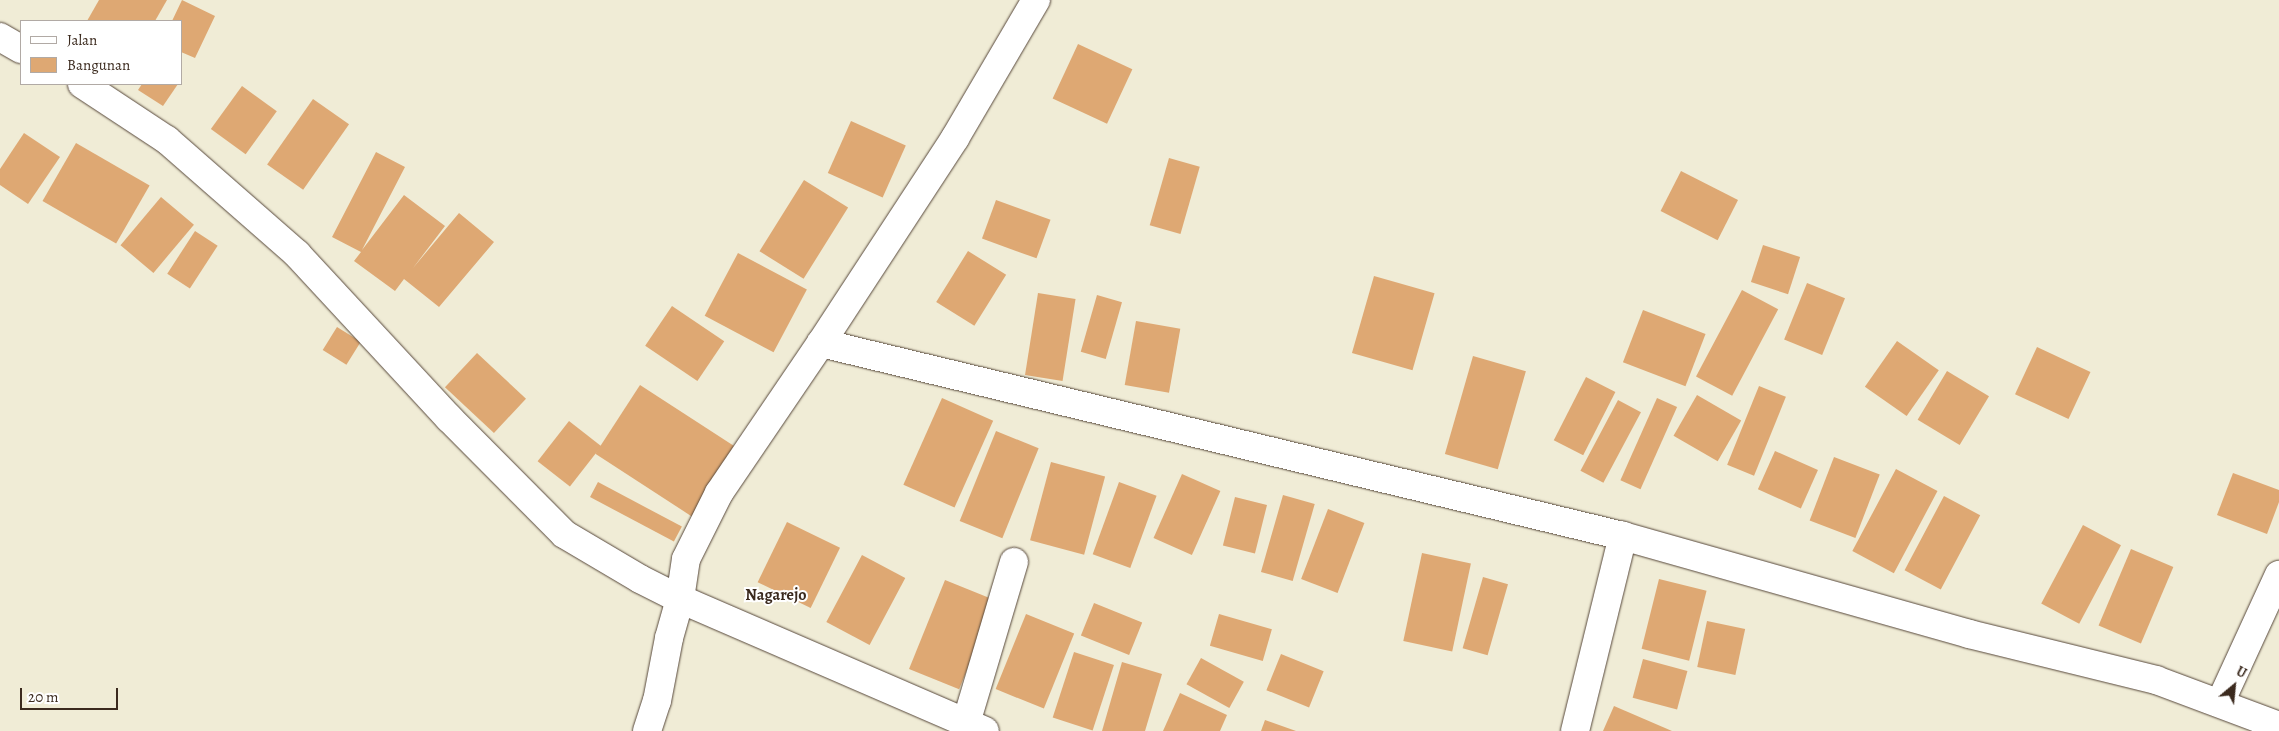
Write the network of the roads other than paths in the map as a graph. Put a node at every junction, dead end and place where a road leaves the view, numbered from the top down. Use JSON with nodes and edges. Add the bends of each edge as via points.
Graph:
{"nodes":[{"id":1,"x":1036,"y":0,"type":"edge"},
{"id":2,"x":0,"y":37,"type":"edge"},
{"id":3,"x":20,"y":48,"type":"edge"},
{"id":4,"x":84,"y":85,"type":"edge"},
{"id":5,"x":821,"y":343,"type":"junction"},
{"id":6,"x":1623,"y":536,"type":"junction"},
{"id":7,"x":1014,"y":562,"type":"dead end"},
{"id":8,"x":2279,"y":575,"type":"edge"},
{"id":9,"x":680,"y":599,"type":"junction"},
{"id":10,"x":2233,"y":715,"type":"edge"},
{"id":11,"x":2279,"y":726,"type":"edge"},
{"id":12,"x":976,"y":727,"type":"edge"},
{"id":13,"x":647,"y":731,"type":"edge"},
{"id":14,"x":1575,"y":731,"type":"edge"}],
"edges":[{"from":1,"to":5,"type":"street","via":[[955,138]]},
{"from":2,"to":3,"type":"street"},
{"from":4,"to":9,"type":"street","via":[[166,140],[297,254],[448,418],[564,534]]},
{"from":5,"to":6,"type":"street"},
{"from":5,"to":9,"type":"street","via":[[719,494],[686,559]]},
{"from":6,"to":10,"type":"street","via":[[1969,634],[2156,680]]},
{"from":6,"to":14,"type":"street"},
{"from":7,"to":12,"type":"street"},
{"from":8,"to":10,"type":"street"},
{"from":9,"to":12,"type":"street"},
{"from":9,"to":13,"type":"street"},
{"from":10,"to":11,"type":"street"}]}
